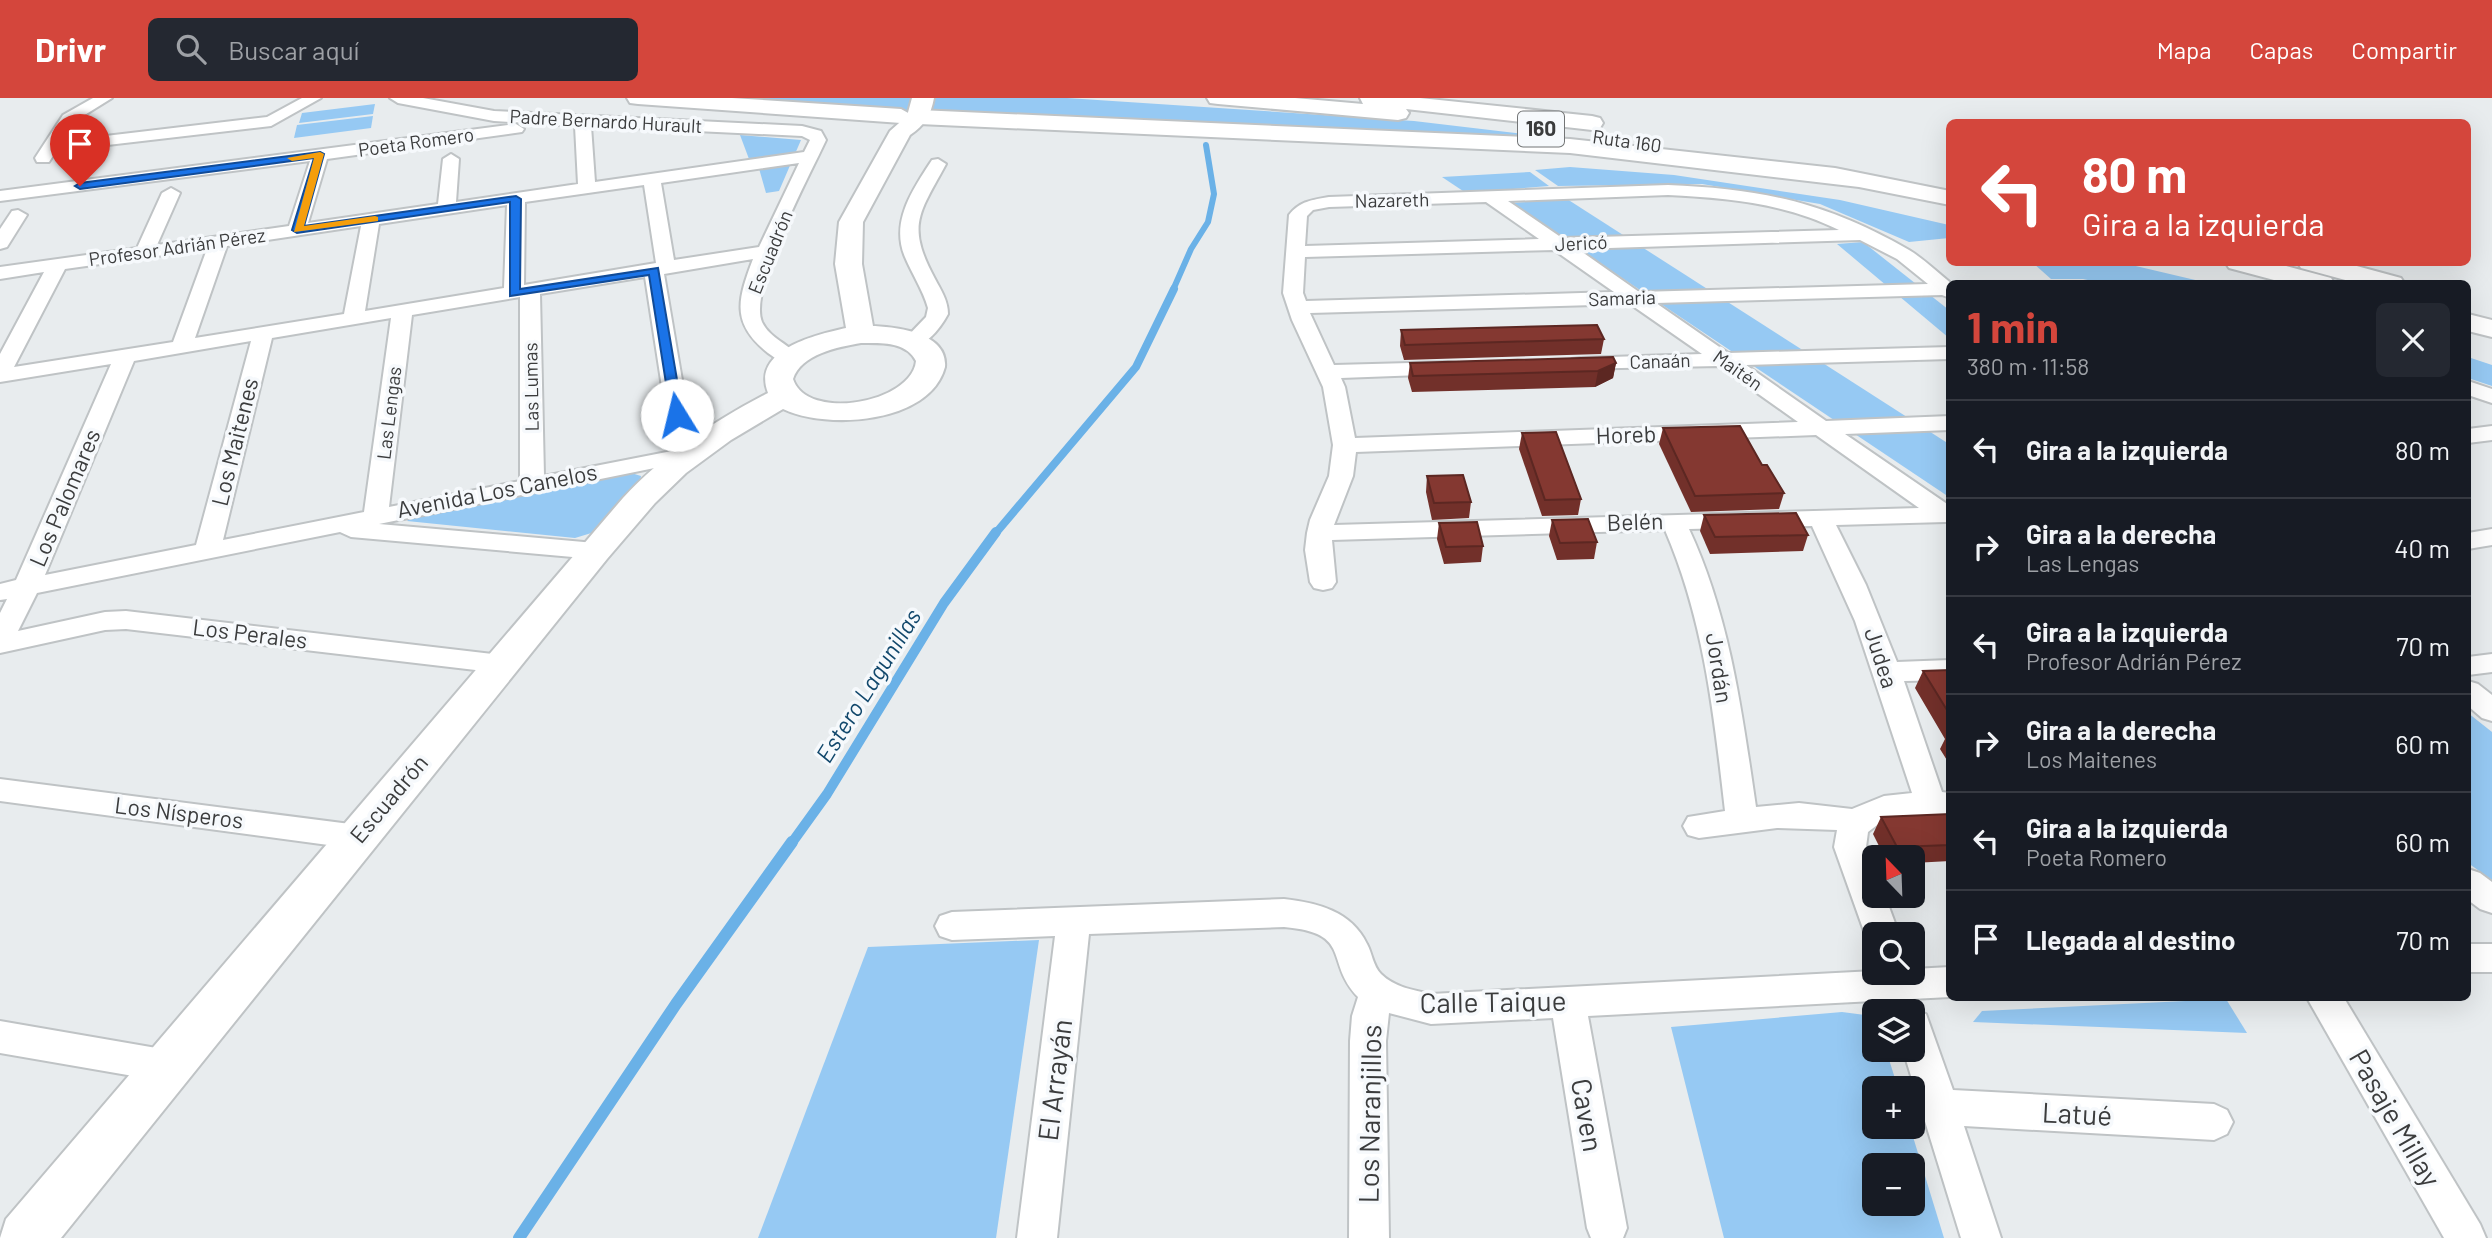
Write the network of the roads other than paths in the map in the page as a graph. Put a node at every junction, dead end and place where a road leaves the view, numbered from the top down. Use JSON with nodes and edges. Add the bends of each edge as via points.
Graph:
{"nodes":[{"id":1,"x":104,"y":98,"type":"edge"},
{"id":2,"x":313,"y":98,"type":"edge"},
{"id":3,"x":398,"y":98,"type":"edge"},
{"id":4,"x":638,"y":98,"type":"edge"},
{"id":5,"x":1218,"y":98,"type":"edge"},
{"id":6,"x":1361,"y":98,"type":"edge"},
{"id":7,"x":1444,"y":98,"type":"edge"},
{"id":8,"x":911,"y":112,"type":"edge"},
{"id":9,"x":583,"y":120,"type":"junction"},
{"id":10,"x":1579,"y":121,"type":"junction"},
{"id":11,"x":1612,"y":125,"type":"dead end"},
{"id":12,"x":815,"y":134,"type":"joint"},
{"id":13,"x":1730,"y":142,"type":"dead end"},
{"id":14,"x":320,"y":154,"type":"junction"},
{"id":15,"x":810,"y":156,"type":"junction"},
{"id":16,"x":451,"y":159,"type":"dead end"},
{"id":17,"x":938,"y":164,"type":"dead end"},
{"id":18,"x":652,"y":179,"type":"junction"},
{"id":19,"x":1861,"y":180,"type":"junction"},
{"id":20,"x":1946,"y":181,"type":"edge"},
{"id":21,"x":587,"y":188,"type":"junction"},
{"id":22,"x":171,"y":193,"type":"dead end"},
{"id":23,"x":0,"y":196,"type":"edge"},
{"id":24,"x":1946,"y":197,"type":"edge"},
{"id":25,"x":1492,"y":198,"type":"junction"},
{"id":26,"x":516,"y":199,"type":"junction"},
{"id":27,"x":446,"y":209,"type":"junction"},
{"id":28,"x":18,"y":215,"type":"dead end"},
{"id":29,"x":371,"y":219,"type":"junction"},
{"id":30,"x":297,"y":230,"type":"junction"},
{"id":31,"x":1865,"y":234,"type":"junction"},
{"id":32,"x":219,"y":241,"type":"junction"},
{"id":33,"x":0,"y":243,"type":"edge"},
{"id":34,"x":1558,"y":244,"type":"junction"},
{"id":35,"x":767,"y":251,"type":"junction"},
{"id":36,"x":144,"y":252,"type":"junction"},
{"id":37,"x":1296,"y":252,"type":"junction"},
{"id":38,"x":58,"y":264,"type":"junction"},
{"id":39,"x":2253,"y":266,"type":"edge"},
{"id":40,"x":2325,"y":266,"type":"edge"},
{"id":41,"x":660,"y":270,"type":"junction"},
{"id":42,"x":0,"y":273,"type":"edge"},
{"id":43,"x":2307,"y":280,"type":"edge"},
{"id":44,"x":2377,"y":280,"type":"edge"},
{"id":45,"x":1946,"y":288,"type":"edge"},
{"id":46,"x":1946,"y":290,"type":"edge"},
{"id":47,"x":522,"y":292,"type":"junction"},
{"id":48,"x":1635,"y":298,"type":"junction"},
{"id":49,"x":2471,"y":305,"type":"edge"},
{"id":50,"x":1297,"y":307,"type":"junction"},
{"id":51,"x":2492,"y":310,"type":"edge"},
{"id":52,"x":402,"y":311,"type":"junction"},
{"id":53,"x":353,"y":319,"type":"junction"},
{"id":54,"x":2471,"y":323,"type":"edge"},
{"id":55,"x":2492,"y":329,"type":"edge"},
{"id":56,"x":263,"y":334,"type":"junction"},
{"id":57,"x":861,"y":334,"type":"junction"},
{"id":58,"x":912,"y":342,"type":"junction"},
{"id":59,"x":181,"y":347,"type":"junction"},
{"id":60,"x":1946,"y":353,"type":"edge"},
{"id":61,"x":125,"y":356,"type":"junction"},
{"id":62,"x":790,"y":359,"type":"junction"},
{"id":63,"x":1723,"y":359,"type":"junction"},
{"id":64,"x":1560,"y":365,"type":"edge"},
{"id":65,"x":1464,"y":368,"type":"edge"},
{"id":66,"x":1328,"y":372,"type":"junction"},
{"id":67,"x":0,"y":375,"type":"edge"},
{"id":68,"x":2471,"y":389,"type":"edge"},
{"id":69,"x":2492,"y":396,"type":"edge"},
{"id":70,"x":785,"y":397,"type":"junction"},
{"id":71,"x":1946,"y":423,"type":"edge"},
{"id":72,"x":1821,"y":428,"type":"junction"},
{"id":73,"x":2492,"y":433,"type":"edge"},
{"id":74,"x":2471,"y":436,"type":"edge"},
{"id":75,"x":1345,"y":444,"type":"junction"},
{"id":76,"x":691,"y":454,"type":"junction"},
{"id":77,"x":532,"y":484,"type":"junction"},
{"id":78,"x":1946,"y":514,"type":"edge"},
{"id":79,"x":376,"y":515,"type":"junction"},
{"id":80,"x":1946,"y":515,"type":"edge"},
{"id":81,"x":1819,"y":516,"type":"junction"},
{"id":82,"x":1673,"y":521,"type":"junction"},
{"id":83,"x":303,"y":532,"type":"junction"},
{"id":84,"x":1320,"y":533,"type":"junction"},
{"id":85,"x":2492,"y":537,"type":"edge"},
{"id":86,"x":2471,"y":540,"type":"edge"},
{"id":87,"x":207,"y":551,"type":"junction"},
{"id":88,"x":595,"y":551,"type":"junction"},
{"id":89,"x":1323,"y":582,"type":"dead end"},
{"id":90,"x":27,"y":586,"type":"junction"},
{"id":91,"x":0,"y":592,"type":"edge"},
{"id":92,"x":0,"y":641,"type":"edge"},
{"id":93,"x":2492,"y":663,"type":"edge"},
{"id":94,"x":501,"y":664,"type":"junction"},
{"id":95,"x":2471,"y":666,"type":"edge"},
{"id":96,"x":1946,"y":670,"type":"edge"},
{"id":97,"x":1886,"y":672,"type":"junction"},
{"id":98,"x":2471,"y":694,"type":"edge"},
{"id":99,"x":2492,"y":711,"type":"edge"},
{"id":100,"x":0,"y":790,"type":"edge"},
{"id":101,"x":1940,"y":804,"type":"edge"},
{"id":102,"x":1742,"y":821,"type":"junction"},
{"id":103,"x":1854,"y":821,"type":"junction"},
{"id":104,"x":1699,"y":826,"type":"dead end"},
{"id":105,"x":358,"y":836,"type":"junction"},
{"id":106,"x":2471,"y":884,"type":"edge"},
{"id":107,"x":2492,"y":900,"type":"edge"},
{"id":108,"x":1074,"y":921,"type":"junction"},
{"id":109,"x":1878,"y":922,"type":"edge"},
{"id":110,"x":952,"y":926,"type":"dead end"},
{"id":111,"x":2471,"y":958,"type":"edge"},
{"id":112,"x":2492,"y":958,"type":"edge"},
{"id":113,"x":1946,"y":983,"type":"edge"},
{"id":114,"x":1901,"y":990,"type":"edge"},
{"id":115,"x":1377,"y":992,"type":"junction"},
{"id":116,"x":2327,"y":1001,"type":"edge"},
{"id":117,"x":1568,"y":1002,"type":"junction"},
{"id":118,"x":0,"y":1037,"type":"edge"},
{"id":119,"x":1925,"y":1062,"type":"edge"},
{"id":120,"x":168,"y":1066,"type":"junction"},
{"id":121,"x":1939,"y":1107,"type":"junction"},
{"id":122,"x":2214,"y":1122,"type":"dead end"},
{"id":123,"x":1607,"y":1228,"type":"dead end"},
{"id":124,"x":26,"y":1238,"type":"edge"},
{"id":125,"x":1037,"y":1238,"type":"edge"},
{"id":126,"x":1368,"y":1238,"type":"edge"},
{"id":127,"x":1980,"y":1238,"type":"edge"},
{"id":128,"x":2466,"y":1238,"type":"edge"}],
"edges":[{"from":1,"to":2,"type":"street","via":[[69,117],[47,152],[271,121]]},
{"from":3,"to":9,"type":"street","name":"Padre Bernardo Hurault","via":[[475,114]]},
{"from":4,"to":8,"type":"main road"},
{"from":5,"to":19,"type":"main road","name":"Ruta 160","number":"160","via":[[1512,125]]},
{"from":6,"to":10,"type":"main road","name":"Ruta 160","number":"160"},
{"from":7,"to":10,"type":"main road"},
{"from":8,"to":19,"type":"main road","via":[[1536,143]]},
{"from":8,"to":57,"type":"main road","via":[[857,208],[848,237]]},
{"from":9,"to":12,"type":"street","name":"Padre Bernardo Hurault"},
{"from":9,"to":14,"type":"street","name":"Poeta Romero"},
{"from":9,"to":21,"type":"street"},
{"from":10,"to":11,"type":"main road","name":"Ruta 160","number":"160"},
{"from":12,"to":15,"type":"street","name":"Escuadrón","via":[[818,138]]},
{"from":13,"to":20,"type":"main road"},
{"from":14,"to":23,"type":"street","name":"Poeta Romero"},
{"from":14,"to":30,"type":"street"},
{"from":15,"to":18,"type":"street","name":"Profesor Adrián Pérez"},
{"from":15,"to":35,"type":"street","name":"Escuadrón"},
{"from":16,"to":27,"type":"street"},
{"from":17,"to":58,"type":"street","via":[[915,207],[908,232],[915,262],[939,310],[936,319]]},
{"from":18,"to":21,"type":"street","name":"Profesor Adrián Pérez"},
{"from":18,"to":41,"type":"street"},
{"from":19,"to":24,"type":"main road","name":"Ruta 160","number":"160"},
{"from":21,"to":26,"type":"street","name":"Profesor Adrián Pérez"},
{"from":22,"to":36,"type":"street"},
{"from":25,"to":31,"type":"street","name":"Nazareth","via":[[1713,191],[1804,207]]},
{"from":25,"to":34,"type":"street","name":"Maitén"},
{"from":25,"to":37,"type":"street","name":"Nazareth","via":[[1313,204],[1298,215]]},
{"from":26,"to":27,"type":"street","name":"Profesor Adrián Pérez"},
{"from":26,"to":47,"type":"street"},
{"from":27,"to":29,"type":"street","name":"Profesor Adrián Pérez"},
{"from":28,"to":33,"type":"street"},
{"from":29,"to":30,"type":"street","name":"Profesor Adrián Pérez"},
{"from":29,"to":53,"type":"street"},
{"from":30,"to":32,"type":"street","name":"Profesor Adrián Pérez"},
{"from":31,"to":34,"type":"street","name":"Jericó"},
{"from":31,"to":45,"type":"street","name":"Nazareth","via":[[1904,255]]},
{"from":32,"to":36,"type":"street","name":"Profesor Adrián Pérez"},
{"from":32,"to":59,"type":"street"},
{"from":34,"to":37,"type":"street","name":"Jericó"},
{"from":34,"to":48,"type":"street","name":"Maitén"},
{"from":35,"to":41,"type":"street"},
{"from":35,"to":62,"type":"street","name":"Escuadrón","via":[[750,300],[750,318],[765,339]]},
{"from":36,"to":38,"type":"street","name":"Profesor Adrián Pérez"},
{"from":37,"to":50,"type":"street","name":"Nazareth","via":[[1292,283]]},
{"from":38,"to":42,"type":"street","name":"Profesor Adrián Pérez"},
{"from":38,"to":67,"type":"street"},
{"from":39,"to":43,"type":"main road"},
{"from":40,"to":44,"type":"main road"},
{"from":41,"to":47,"type":"street"},
{"from":41,"to":76,"type":"street","via":[[681,439]]},
{"from":46,"to":48,"type":"street","name":"Samaria"},
{"from":47,"to":52,"type":"street"},
{"from":47,"to":77,"type":"street","name":"Las Lumas"},
{"from":48,"to":50,"type":"street","name":"Samaria"},
{"from":48,"to":63,"type":"street","name":"Maitén"},
{"from":49,"to":51,"type":"main road"},
{"from":50,"to":66,"type":"street","name":"Nazareth"},
{"from":52,"to":53,"type":"street"},
{"from":52,"to":79,"type":"street","name":"Las Lengas"},
{"from":53,"to":56,"type":"street"},
{"from":54,"to":55,"type":"main road"},
{"from":56,"to":59,"type":"street"},
{"from":56,"to":87,"type":"street","name":"Los Maitenes"},
{"from":57,"to":58,"type":"main road","via":[[884,334]]},
{"from":57,"to":62,"type":"main road","via":[[821,342]]},
{"from":58,"to":70,"type":"main road","via":[[929,356],[929,374],[912,392],[893,402],[831,412],[809,409]]},
{"from":59,"to":61,"type":"street"},
{"from":60,"to":63,"type":"street","name":"Canaán"},
{"from":61,"to":67,"type":"street"},
{"from":61,"to":90,"type":"street","name":"Los Palomares"},
{"from":62,"to":70,"type":"main road","via":[[778,378]]},
{"from":63,"to":64,"type":"street","name":"Canaán"},
{"from":63,"to":72,"type":"street","name":"Maitén"},
{"from":65,"to":66,"type":"street"},
{"from":66,"to":75,"type":"street","name":"Nazareth"},
{"from":68,"to":69,"type":"street"},
{"from":70,"to":76,"type":"main road","name":"Escuadrón","via":[[736,422]]},
{"from":71,"to":72,"type":"street","name":"Horeb"},
{"from":72,"to":75,"type":"street","name":"Horeb"},
{"from":72,"to":78,"type":"street","name":"Maitén"},
{"from":73,"to":74,"type":"street"},
{"from":75,"to":84,"type":"street","name":"Nazareth","via":[[1341,476]]},
{"from":76,"to":77,"type":"street","name":"Avenida Los Canelos"},
{"from":76,"to":88,"type":"main road","name":"Escuadrón","via":[[659,481]]},
{"from":77,"to":79,"type":"street","name":"Avenida Los Canelos"},
{"from":79,"to":83,"type":"street","name":"Avenida Los Canelos"},
{"from":80,"to":81,"type":"street","name":"Belén"},
{"from":81,"to":82,"type":"street","name":"Belén"},
{"from":81,"to":97,"type":"street","name":"Judea","via":[[1855,586]]},
{"from":82,"to":84,"type":"street","name":"Belén"},
{"from":82,"to":102,"type":"street","name":"Jordán","via":[[1695,566],[1711,619]]},
{"from":83,"to":87,"type":"street","name":"Avenida Los Canelos"},
{"from":83,"to":88,"type":"street","name":"Avenida Los Canelos","via":[[346,528]]},
{"from":84,"to":89,"type":"street","name":"Nazareth"},
{"from":85,"to":86,"type":"street"},
{"from":87,"to":90,"type":"street","name":"Avenida Los Canelos"},
{"from":88,"to":94,"type":"main road","name":"Escuadrón"},
{"from":90,"to":91,"type":"street","name":"Avenida Los Canelos"},
{"from":90,"to":92,"type":"street","name":"Los Palomares"},
{"from":92,"to":94,"type":"street","name":"Los Perales","via":[[126,620]]},
{"from":93,"to":95,"type":"street"},
{"from":94,"to":105,"type":"main road","name":"Escuadrón"},
{"from":96,"to":97,"type":"street"},
{"from":97,"to":101,"type":"street","name":"Judea"},
{"from":98,"to":99,"type":"street"},
{"from":100,"to":105,"type":"street","name":"Los Nísperos"},
{"from":101,"to":103,"type":"street","via":[[1881,808]]},
{"from":102,"to":103,"type":"street","via":[[1809,815]]},
{"from":102,"to":104,"type":"street"},
{"from":103,"to":109,"type":"street","via":[[1850,847]]},
{"from":105,"to":120,"type":"main road","name":"Escuadrón"},
{"from":106,"to":107,"type":"street"},
{"from":108,"to":110,"type":"street"},
{"from":108,"to":115,"type":"street","via":[[1284,913],[1312,916],[1325,920],[1346,938],[1361,974]]},
{"from":108,"to":125,"type":"street","name":"El Arrayán"},
{"from":111,"to":112,"type":"street"},
{"from":113,"to":114,"type":"street","name":"Calle Taique"},
{"from":114,"to":117,"type":"street","name":"Calle Taique"},
{"from":115,"to":117,"type":"street","name":"Calle Taique","via":[[1431,1009]]},
{"from":115,"to":126,"type":"street","name":"Los Naranjillos","via":[[1368,1041]]},
{"from":116,"to":128,"type":"street","name":"Pasaje Millay"},
{"from":117,"to":123,"type":"street","name":"Caven"},
{"from":118,"to":120,"type":"street"},
{"from":119,"to":121,"type":"street"},
{"from":120,"to":124,"type":"main road","name":"Escuadrón"},
{"from":121,"to":122,"type":"street","name":"Latué"},
{"from":121,"to":127,"type":"street"}]}
